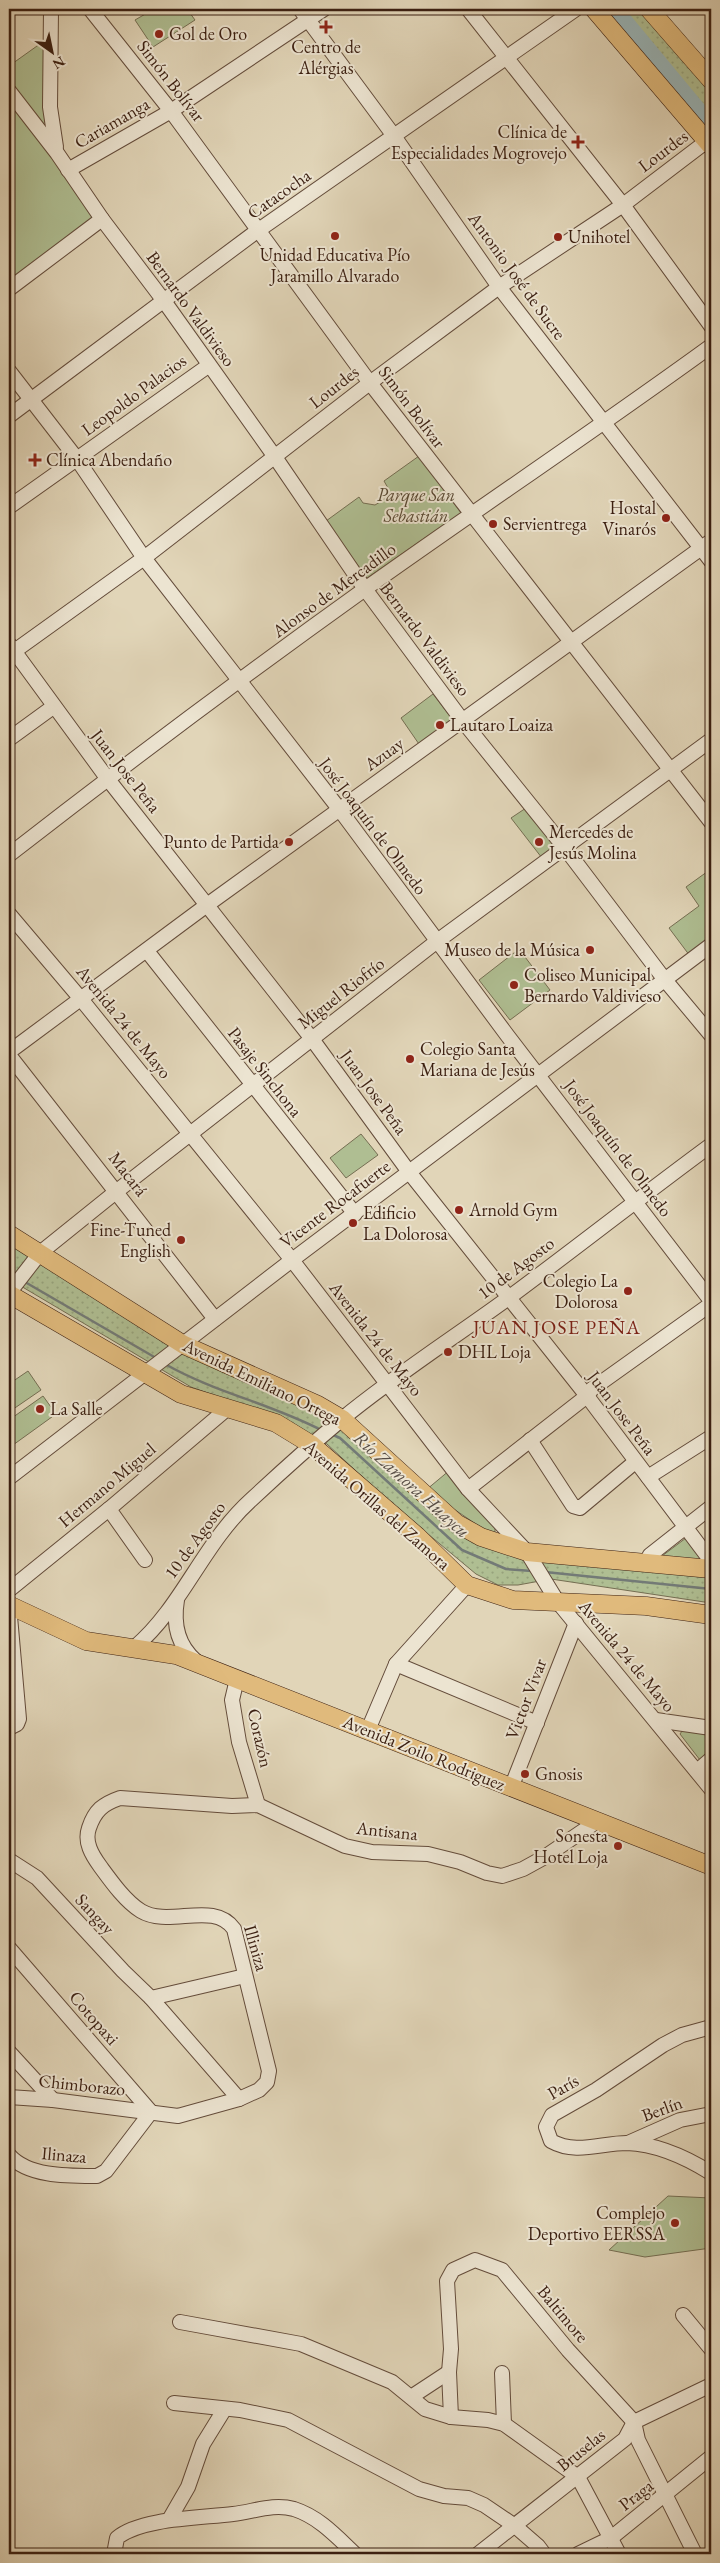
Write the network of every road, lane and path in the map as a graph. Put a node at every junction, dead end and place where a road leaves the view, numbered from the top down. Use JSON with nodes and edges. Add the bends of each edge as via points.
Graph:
{"nodes":[{"id":1,"x":51,"y":9,"type":"edge"},
{"id":2,"x":90,"y":9,"type":"edge"},
{"id":3,"x":324,"y":9,"type":"edge"},
{"id":4,"x":468,"y":9,"type":"edge"},
{"id":5,"x":576,"y":9,"type":"edge"},
{"id":6,"x":594,"y":9,"type":"edge"},
{"id":7,"x":649,"y":9,"type":"edge"},
{"id":8,"x":303,"y":14,"type":"edge"},
{"id":9,"x":506,"y":59,"type":"junction"},
{"id":10,"x":711,"y":80,"type":"edge"},
{"id":11,"x":9,"y":91,"type":"edge"},
{"id":12,"x":171,"y":111,"type":"junction"},
{"id":13,"x":394,"y":136,"type":"junction"},
{"id":14,"x":710,"y":142,"type":"edge"},
{"id":15,"x":57,"y":153,"type":"junction"},
{"id":16,"x":68,"y":170,"type":"junction"},
{"id":17,"x":623,"y":205,"type":"junction"},
{"id":18,"x":102,"y":219,"type":"junction"},
{"id":19,"x":259,"y":230,"type":"junction"},
{"id":20,"x":499,"y":287,"type":"junction"},
{"id":21,"x":9,"y":289,"type":"edge"},
{"id":22,"x":164,"y":301,"type":"junction"},
{"id":23,"x":711,"y":326,"type":"edge"},
{"id":24,"x":711,"y":346,"type":"edge"},
{"id":25,"x":208,"y":366,"type":"junction"},
{"id":26,"x":9,"y":370,"type":"edge"},
{"id":27,"x":370,"y":383,"type":"junction"},
{"id":28,"x":31,"y":400,"type":"junction"},
{"id":29,"x":9,"y":416,"type":"edge"},
{"id":30,"x":605,"y":423,"type":"junction"},
{"id":31,"x":275,"y":457,"type":"junction"},
{"id":32,"x":77,"y":459,"type":"junction"},
{"id":33,"x":9,"y":507,"type":"edge"},
{"id":34,"x":471,"y":515,"type":"junction"},
{"id":35,"x":706,"y":545,"type":"edge"},
{"id":36,"x":144,"y":558,"type":"junction"},
{"id":37,"x":711,"y":561,"type":"edge"},
{"id":38,"x":364,"y":589,"type":"junction"},
{"id":39,"x":572,"y":642,"type":"junction"},
{"id":40,"x":11,"y":650,"type":"edge"},
{"id":41,"x":239,"y":682,"type":"junction"},
{"id":42,"x":53,"y":707,"type":"junction"},
{"id":43,"x":462,"y":720,"type":"junction"},
{"id":44,"x":9,"y":738,"type":"edge"},
{"id":45,"x":711,"y":740,"type":"edge"},
{"id":46,"x":672,"y":770,"type":"junction"},
{"id":47,"x":107,"y":778,"type":"junction"},
{"id":48,"x":340,"y":810,"type":"junction"},
{"id":49,"x":711,"y":822,"type":"edge"},
{"id":50,"x":564,"y":848,"type":"junction"},
{"id":51,"x":9,"y":855,"type":"edge"},
{"id":52,"x":207,"y":905,"type":"junction"},
{"id":53,"x":9,"y":914,"type":"edge"},
{"id":54,"x":436,"y":942,"type":"junction"},
{"id":55,"x":711,"y":945,"type":"edge"},
{"id":56,"x":147,"y":951,"type":"junction"},
{"id":57,"x":665,"y":980,"type":"junction"},
{"id":58,"x":81,"y":999,"type":"junction"},
{"id":59,"x":711,"y":1035,"type":"edge"},
{"id":60,"x":312,"y":1040,"type":"junction"},
{"id":61,"x":9,"y":1054,"type":"edge"},
{"id":62,"x":539,"y":1076,"type":"junction"},
{"id":63,"x":252,"y":1086,"type":"junction"},
{"id":64,"x":190,"y":1134,"type":"junction"},
{"id":65,"x":711,"y":1145,"type":"edge"},
{"id":66,"x":409,"y":1172,"type":"junction"},
{"id":67,"x":117,"y":1191,"type":"junction"},
{"id":68,"x":634,"y":1202,"type":"junction"},
{"id":69,"x":355,"y":1214,"type":"junction"},
{"id":70,"x":9,"y":1234,"type":"edge"},
{"id":71,"x":38,"y":1255,"type":"junction"},
{"id":72,"x":292,"y":1260,"type":"junction"},
{"id":73,"x":10,"y":1292,"type":"edge"},
{"id":74,"x":508,"y":1298,"type":"junction"},
{"id":75,"x":711,"y":1302,"type":"edge"},
{"id":76,"x":216,"y":1319,"type":"junction"},
{"id":77,"x":184,"y":1344,"type":"junction"},
{"id":78,"x":144,"y":1373,"type":"junction"},
{"id":79,"x":387,"y":1385,"type":"junction"},
{"id":80,"x":587,"y":1396,"type":"junction"},
{"id":81,"x":228,"y":1408,"type":"junction"},
{"id":82,"x":342,"y":1419,"type":"junction"},
{"id":83,"x":711,"y":1437,"type":"edge"},
{"id":84,"x":530,"y":1440,"type":"junction"},
{"id":85,"x":312,"y":1445,"type":"junction"},
{"id":86,"x":634,"y":1462,"type":"junction"},
{"id":87,"x":648,"y":1477,"type":"junction"},
{"id":88,"x":9,"y":1478,"type":"edge"},
{"id":89,"x":468,"y":1489,"type":"junction"},
{"id":90,"x":711,"y":1507,"type":"edge"},
{"id":91,"x":108,"y":1509,"type":"junction"},
{"id":92,"x":685,"y":1528,"type":"junction"},
{"id":93,"x":527,"y":1552,"type":"junction"},
{"id":94,"x":145,"y":1560,"type":"dead end"},
{"id":95,"x":711,"y":1561,"type":"edge"},
{"id":96,"x":646,"y":1564,"type":"junction"},
{"id":97,"x":711,"y":1569,"type":"edge"},
{"id":98,"x":467,"y":1585,"type":"junction"},
{"id":99,"x":9,"y":1590,"type":"edge"},
{"id":100,"x":177,"y":1599,"type":"junction"},
{"id":101,"x":557,"y":1601,"type":"junction"},
{"id":102,"x":9,"y":1605,"type":"edge"},
{"id":103,"x":711,"y":1615,"type":"edge"},
{"id":104,"x":576,"y":1623,"type":"junction"},
{"id":105,"x":135,"y":1647,"type":"junction"},
{"id":106,"x":199,"y":1664,"type":"junction"},
{"id":107,"x":396,"y":1664,"type":"junction"},
{"id":108,"x":237,"y":1679,"type":"junction"},
{"id":109,"x":656,"y":1720,"type":"junction"},
{"id":110,"x":537,"y":1723,"type":"junction"},
{"id":111,"x":9,"y":1728,"type":"edge"},
{"id":112,"x":711,"y":1728,"type":"edge"},
{"id":113,"x":368,"y":1730,"type":"junction"},
{"id":114,"x":711,"y":1759,"type":"edge"},
{"id":115,"x":697,"y":1771,"type":"junction"},
{"id":116,"x":511,"y":1788,"type":"junction"},
{"id":117,"x":711,"y":1789,"type":"edge"},
{"id":118,"x":105,"y":1803,"type":"joint"},
{"id":119,"x":258,"y":1805,"type":"junction"},
{"id":120,"x":596,"y":1822,"type":"junction"},
{"id":121,"x":9,"y":1860,"type":"edge"},
{"id":122,"x":711,"y":1866,"type":"edge"},
{"id":123,"x":9,"y":1948,"type":"edge"},
{"id":124,"x":245,"y":1976,"type":"junction"},
{"id":125,"x":151,"y":1998,"type":"junction"},
{"id":126,"x":711,"y":2027,"type":"edge"},
{"id":127,"x":9,"y":2052,"type":"edge"},
{"id":128,"x":9,"y":2097,"type":"edge"},
{"id":129,"x":239,"y":2099,"type":"junction"},
{"id":130,"x":53,"y":2100,"type":"junction"},
{"id":131,"x":151,"y":2112,"type":"junction"},
{"id":132,"x":711,"y":2114,"type":"edge"},
{"id":133,"x":628,"y":2143,"type":"junction"},
{"id":134,"x":9,"y":2155,"type":"edge"},
{"id":135,"x":711,"y":2173,"type":"edge"},
{"id":136,"x":683,"y":2315,"type":"dead end"},
{"id":137,"x":180,"y":2322,"type":"dead end"},
{"id":138,"x":711,"y":2349,"type":"edge"},
{"id":139,"x":449,"y":2372,"type":"junction"},
{"id":140,"x":502,"y":2373,"type":"dead end"},
{"id":141,"x":711,"y":2385,"type":"edge"},
{"id":142,"x":411,"y":2397,"type":"junction"},
{"id":143,"x":174,"y":2404,"type":"dead end"},
{"id":144,"x":224,"y":2410,"type":"junction"},
{"id":145,"x":451,"y":2416,"type":"junction"},
{"id":146,"x":634,"y":2422,"type":"junction"},
{"id":147,"x":504,"y":2424,"type":"junction"},
{"id":148,"x":711,"y":2457,"type":"edge"},
{"id":149,"x":578,"y":2477,"type":"junction"},
{"id":150,"x":667,"y":2495,"type":"junction"},
{"id":151,"x":169,"y":2520,"type":"junction"},
{"id":152,"x":515,"y":2526,"type":"junction"},
{"id":153,"x":612,"y":2538,"type":"junction"},
{"id":154,"x":114,"y":2554,"type":"edge"},
{"id":155,"x":355,"y":2554,"type":"edge"},
{"id":156,"x":478,"y":2554,"type":"edge"},
{"id":157,"x":544,"y":2554,"type":"edge"},
{"id":158,"x":578,"y":2554,"type":"edge"},
{"id":159,"x":619,"y":2554,"type":"edge"},
{"id":160,"x":695,"y":2554,"type":"edge"}],
"edges":[{"from":1,"to":15,"type":"street","via":[[50,107]]},
{"from":2,"to":12,"type":"street","name":"Simón Bolívar"},
{"from":3,"to":8,"type":"street","name":"Cariamanga"},
{"from":4,"to":9,"type":"street"},
{"from":5,"to":9,"type":"street","name":"Catacocha"},
{"from":6,"to":14,"type":"main road"},
{"from":7,"to":10,"type":"main road"},
{"from":8,"to":12,"type":"street","name":"Cariamanga"},
{"from":8,"to":13,"type":"street","name":"Antonio José de Sucre"},
{"from":9,"to":13,"type":"street","name":"Catacocha"},
{"from":9,"to":17,"type":"street"},
{"from":11,"to":15,"type":"street"},
{"from":12,"to":16,"type":"street","name":"Cariamanga"},
{"from":12,"to":19,"type":"street","name":"Simón Bolívar"},
{"from":13,"to":19,"type":"street","name":"Catacocha"},
{"from":13,"to":20,"type":"street","name":"Antonio José de Sucre"},
{"from":14,"to":17,"type":"street","name":"Lourdes"},
{"from":15,"to":16,"type":"street","name":"Bernardo Valdivieso"},
{"from":16,"to":18,"type":"street","name":"Bernardo Valdivieso"},
{"from":17,"to":20,"type":"street","name":"Lourdes"},
{"from":17,"to":23,"type":"street"},
{"from":18,"to":21,"type":"street"},
{"from":18,"to":22,"type":"street","name":"Bernardo Valdivieso"},
{"from":19,"to":22,"type":"street","name":"Catacocha"},
{"from":19,"to":27,"type":"street","name":"Simón Bolívar"},
{"from":20,"to":27,"type":"street","name":"Lourdes"},
{"from":20,"to":30,"type":"street","name":"Antonio José de Sucre"},
{"from":22,"to":25,"type":"street","name":"Bernardo Valdivieso"},
{"from":22,"to":28,"type":"street","name":"Catacocha"},
{"from":24,"to":30,"type":"street","name":"Alonso de Mercadillo"},
{"from":25,"to":31,"type":"street","name":"Bernardo Valdivieso"},
{"from":25,"to":32,"type":"street","name":"Leopoldo Palacios"},
{"from":26,"to":28,"type":"street","name":"José Joaquín de Olmedo"},
{"from":27,"to":31,"type":"street","name":"Lourdes"},
{"from":27,"to":34,"type":"street","name":"Simón Bolívar"},
{"from":28,"to":29,"type":"street","name":"Catacocha"},
{"from":28,"to":32,"type":"street","name":"José Joaquín de Olmedo"},
{"from":30,"to":34,"type":"street","name":"Alonso de Mercadillo"},
{"from":30,"to":35,"type":"street","name":"Antonio José de Sucre"},
{"from":31,"to":36,"type":"street","name":"Lourdes"},
{"from":31,"to":38,"type":"street","name":"Bernardo Valdivieso"},
{"from":32,"to":33,"type":"street","name":"Leopoldo Palacios"},
{"from":32,"to":36,"type":"street","name":"José Joaquín de Olmedo"},
{"from":34,"to":38,"type":"street","name":"Alonso de Mercadillo"},
{"from":34,"to":39,"type":"street","name":"Simón Bolívar"},
{"from":35,"to":37,"type":"street","name":"Antonio José de Sucre"},
{"from":35,"to":39,"type":"street","name":"Azuay"},
{"from":36,"to":40,"type":"street","name":"Lourdes"},
{"from":36,"to":41,"type":"street","name":"José Joaquín de Olmedo"},
{"from":38,"to":41,"type":"street","name":"Alonso de Mercadillo"},
{"from":38,"to":43,"type":"street","name":"Bernardo Valdivieso"},
{"from":39,"to":43,"type":"street","name":"Azuay"},
{"from":39,"to":46,"type":"street","name":"Simón Bolívar"},
{"from":40,"to":42,"type":"street","name":"Juan Jose Peña"},
{"from":41,"to":47,"type":"street","name":"Alonso de Mercadillo"},
{"from":41,"to":48,"type":"street","name":"José Joaquín de Olmedo"},
{"from":42,"to":44,"type":"street"},
{"from":42,"to":47,"type":"street","name":"Juan Jose Peña"},
{"from":43,"to":48,"type":"street","name":"Azuay"},
{"from":43,"to":50,"type":"street","name":"Bernardo Valdivieso"},
{"from":45,"to":46,"type":"street","name":"Miguel Riofrío"},
{"from":46,"to":49,"type":"street","name":"Simón Bolívar"},
{"from":46,"to":50,"type":"street","name":"Miguel Riofrío"},
{"from":47,"to":51,"type":"street","name":"Alonso de Mercadillo"},
{"from":47,"to":52,"type":"street","name":"Juan Jose Peña"},
{"from":48,"to":52,"type":"street","name":"Azuay"},
{"from":48,"to":54,"type":"street","name":"José Joaquín de Olmedo"},
{"from":50,"to":54,"type":"street","name":"Miguel Riofrío"},
{"from":50,"to":57,"type":"street","name":"Bernardo Valdivieso"},
{"from":52,"to":56,"type":"street","name":"Azuay"},
{"from":52,"to":60,"type":"street","name":"Juan Jose Peña"},
{"from":53,"to":58,"type":"street","name":"Avenida 24 de Mayo"},
{"from":54,"to":60,"type":"street","name":"Miguel Riofrío"},
{"from":54,"to":62,"type":"street","name":"José Joaquín de Olmedo"},
{"from":55,"to":57,"type":"street","name":"Vicente Rocafuerte"},
{"from":56,"to":58,"type":"street","name":"Azuay"},
{"from":56,"to":63,"type":"street","name":"Pasaje Sinchona"},
{"from":57,"to":59,"type":"street","name":"Bernardo Valdivieso"},
{"from":57,"to":62,"type":"street","name":"Vicente Rocafuerte"},
{"from":58,"to":61,"type":"street","name":"Azuay"},
{"from":58,"to":64,"type":"street","name":"Avenida 24 de Mayo"},
{"from":60,"to":63,"type":"street","name":"Miguel Riofrío"},
{"from":60,"to":66,"type":"street","name":"Juan Jose Peña"},
{"from":61,"to":67,"type":"street","name":"Macará"},
{"from":62,"to":66,"type":"street","name":"Vicente Rocafuerte"},
{"from":62,"to":68,"type":"street","name":"José Joaquín de Olmedo"},
{"from":63,"to":64,"type":"street","name":"Miguel Riofrío"},
{"from":63,"to":69,"type":"street","name":"Pasaje Sinchona"},
{"from":64,"to":67,"type":"street","name":"Miguel Riofrío"},
{"from":64,"to":72,"type":"street","name":"Avenida 24 de Mayo"},
{"from":65,"to":68,"type":"street","name":"10 de Agosto"},
{"from":66,"to":69,"type":"street","name":"Vicente Rocafuerte"},
{"from":66,"to":74,"type":"street","name":"Juan Jose Peña"},
{"from":67,"to":71,"type":"street","name":"Miguel Riofrío"},
{"from":67,"to":76,"type":"street","name":"Macará"},
{"from":68,"to":74,"type":"street","name":"10 de Agosto"},
{"from":68,"to":75,"type":"street","name":"José Joaquín de Olmedo"},
{"from":69,"to":72,"type":"street","name":"Vicente Rocafuerte"},
{"from":70,"to":71,"type":"main road","name":"Avenida Emiliano Ortega"},
{"from":71,"to":73,"type":"street","name":"Miguel Riofrío"},
{"from":71,"to":77,"type":"main road","name":"Avenida Emiliano Ortega"},
{"from":72,"to":76,"type":"street","name":"Vicente Rocafuerte"},
{"from":72,"to":79,"type":"street","name":"Avenida 24 de Mayo"},
{"from":73,"to":78,"type":"main road","name":"Avenida Orillas del Zamora"},
{"from":74,"to":79,"type":"street","name":"10 de Agosto"},
{"from":74,"to":80,"type":"street","name":"Juan Jose Peña"},
{"from":75,"to":80,"type":"street","via":[[592,1389]]},
{"from":76,"to":77,"type":"street","name":"Vicente Rocafuerte"},
{"from":77,"to":78,"type":"street","name":"Vicente Rocafuerte"},
{"from":77,"to":82,"type":"main road","name":"Avenida Emiliano Ortega"},
{"from":78,"to":81,"type":"main road","name":"Avenida Orillas del Zamora","via":[[181,1394]]},
{"from":78,"to":88,"type":"street","name":"Vicente Rocafuerte"},
{"from":79,"to":82,"type":"street","name":"10 de Agosto"},
{"from":79,"to":89,"type":"street","name":"Avenida 24 de Mayo"},
{"from":80,"to":84,"type":"street"},
{"from":80,"to":86,"type":"street","name":"Juan Jose Peña"},
{"from":81,"to":85,"type":"main road","name":"Avenida Orillas del Zamora","via":[[276,1423]]},
{"from":81,"to":91,"type":"street","name":"Hermano Miguel"},
{"from":82,"to":85,"type":"street","name":"10 de Agosto"},
{"from":82,"to":93,"type":"main road","name":"Avenida Emiliano Ortega","via":[[456,1523],[489,1541]]},
{"from":83,"to":87,"type":"street"},
{"from":84,"to":86,"type":"street","via":[[573,1506],[580,1508]]},
{"from":84,"to":89,"type":"street"},
{"from":85,"to":98,"type":"main road","name":"Avenida Orillas del Zamora","via":[[417,1536]]},
{"from":85,"to":100,"type":"street","name":"10 de Agosto","via":[[238,1512],[208,1548]]},
{"from":86,"to":87,"type":"street","name":"Juan Jose Peña"},
{"from":87,"to":92,"type":"street","name":"Juan Jose Peña"},
{"from":89,"to":93,"type":"street","name":"Avenida 24 de Mayo"},
{"from":90,"to":92,"type":"street"},
{"from":91,"to":94,"type":"street"},
{"from":91,"to":99,"type":"street","name":"Hermano Miguel"},
{"from":92,"to":95,"type":"street","name":"Juan Jose Peña"},
{"from":92,"to":96,"type":"street","via":[[650,1555]]},
{"from":93,"to":96,"type":"main road","name":"Avenida Emiliano Ortega"},
{"from":93,"to":101,"type":"street","name":"Avenida 24 de Mayo"},
{"from":96,"to":97,"type":"main road","name":"Avenida Emiliano Ortega"},
{"from":98,"to":101,"type":"main road","name":"Avenida Orillas del Zamora","via":[[513,1600]]},
{"from":98,"to":107,"type":"street"},
{"from":100,"to":105,"type":"street","name":"10 de Agosto"},
{"from":100,"to":106,"type":"street","name":"10 de Agosto","via":[[174,1616],[179,1640]]},
{"from":101,"to":103,"type":"main road","name":"Avenida Orillas del Zamora","via":[[646,1606]]},
{"from":101,"to":104,"type":"street","name":"Avenida 24 de Mayo"},
{"from":102,"to":105,"type":"main road","name":"Avenida Zoilo Rodriguez","via":[[86,1641]]},
{"from":102,"to":111,"type":"street","via":[[19,1719]]},
{"from":104,"to":109,"type":"street","name":"Avenida 24 de Mayo"},
{"from":104,"to":110,"type":"street","name":"Victor Vivar"},
{"from":105,"to":106,"type":"main road","name":"Avenida Zoilo Rodriguez","via":[[176,1655]]},
{"from":106,"to":108,"type":"main road","name":"Avenida Zoilo Rodriguez"},
{"from":107,"to":110,"type":"street"},
{"from":107,"to":113,"type":"street"},
{"from":108,"to":113,"type":"main road","name":"Avenida Zoilo Rodriguez"},
{"from":108,"to":119,"type":"street","name":"Corazón","via":[[232,1700]]},
{"from":109,"to":112,"type":"street"},
{"from":109,"to":115,"type":"street","name":"Avenida 24 de Mayo"},
{"from":110,"to":116,"type":"street","name":"Victor Vivar"},
{"from":113,"to":116,"type":"main road","name":"Avenida Zoilo Rodriguez"},
{"from":114,"to":115,"type":"street"},
{"from":115,"to":117,"type":"street","name":"Avenida 24 de Mayo"},
{"from":116,"to":120,"type":"main road","name":"Avenida Zoilo Rodriguez"},
{"from":118,"to":119,"type":"street","name":"Antisana","via":[[120,1798]]},
{"from":118,"to":124,"type":"street","name":"Illiniza","via":[[93,1816],[88,1831],[90,1853],[104,1872],[142,1912],[164,1918],[216,1916],[228,1920],[234,1929]]},
{"from":119,"to":120,"type":"street","name":"Antisana","via":[[345,1846],[372,1852],[428,1854],[502,1876],[523,1869]]},
{"from":120,"to":122,"type":"main road","name":"Avenida Zoilo Rodriguez"},
{"from":121,"to":125,"type":"street","name":"Sangay","via":[[37,1878]]},
{"from":123,"to":131,"type":"street","name":"Cotopaxi"},
{"from":124,"to":125,"type":"street"},
{"from":124,"to":129,"type":"street","name":"Illiniza","via":[[269,2071],[267,2082],[259,2090]]},
{"from":125,"to":129,"type":"street","name":"Sangay"},
{"from":126,"to":133,"type":"street","name":"París","via":[[682,2034],[547,2121],[547,2134],[551,2141],[566,2147]]},
{"from":127,"to":130,"type":"street"},
{"from":128,"to":130,"type":"street","name":"Chimborazo"},
{"from":129,"to":131,"type":"street","name":"Illiniza","via":[[178,2116]]},
{"from":130,"to":131,"type":"street","name":"Chimborazo"},
{"from":131,"to":134,"type":"street","name":"Ilinaza","via":[[106,2171],[97,2176],[28,2170],[17,2165]]},
{"from":132,"to":133,"type":"street","name":"Berlín","via":[[680,2120]]},
{"from":133,"to":135,"type":"street","name":"París","via":[[682,2157]]},
{"from":136,"to":138,"type":"street"},
{"from":137,"to":142,"type":"street","via":[[300,2344],[392,2382]]},
{"from":139,"to":142,"type":"street"},
{"from":139,"to":145,"type":"street","name":"Baltimore"},
{"from":139,"to":146,"type":"street","name":"Baltimore","via":[[451,2349],[447,2281],[453,2270],[475,2260],[502,2270],[568,2350]]},
{"from":140,"to":147,"type":"street"},
{"from":141,"to":146,"type":"street"},
{"from":142,"to":145,"type":"street","via":[[425,2409]]},
{"from":143,"to":144,"type":"street"},
{"from":144,"to":151,"type":"street","via":[[203,2444],[188,2487]]},
{"from":144,"to":152,"type":"street","via":[[288,2420],[419,2489],[468,2498]]},
{"from":145,"to":147,"type":"street"},
{"from":146,"to":149,"type":"street","name":"Bruselas","via":[[625,2439]]},
{"from":146,"to":150,"type":"street","name":"Baltimore","via":[[638,2440]]},
{"from":147,"to":149,"type":"street"},
{"from":148,"to":150,"type":"street","name":"Praga"},
{"from":149,"to":152,"type":"street","name":"Bruselas"},
{"from":149,"to":153,"type":"street"},
{"from":150,"to":153,"type":"street","name":"Praga"},
{"from":150,"to":160,"type":"street","name":"Baltimore"},
{"from":151,"to":154,"type":"street","via":[[123,2533],[117,2538]]},
{"from":151,"to":155,"type":"street","via":[[234,2514],[266,2507],[292,2509],[321,2522]]},
{"from":152,"to":156,"type":"street","name":"Bruselas"},
{"from":152,"to":157,"type":"street"},
{"from":153,"to":158,"type":"street","name":"Praga"},
{"from":153,"to":159,"type":"street"}]}
